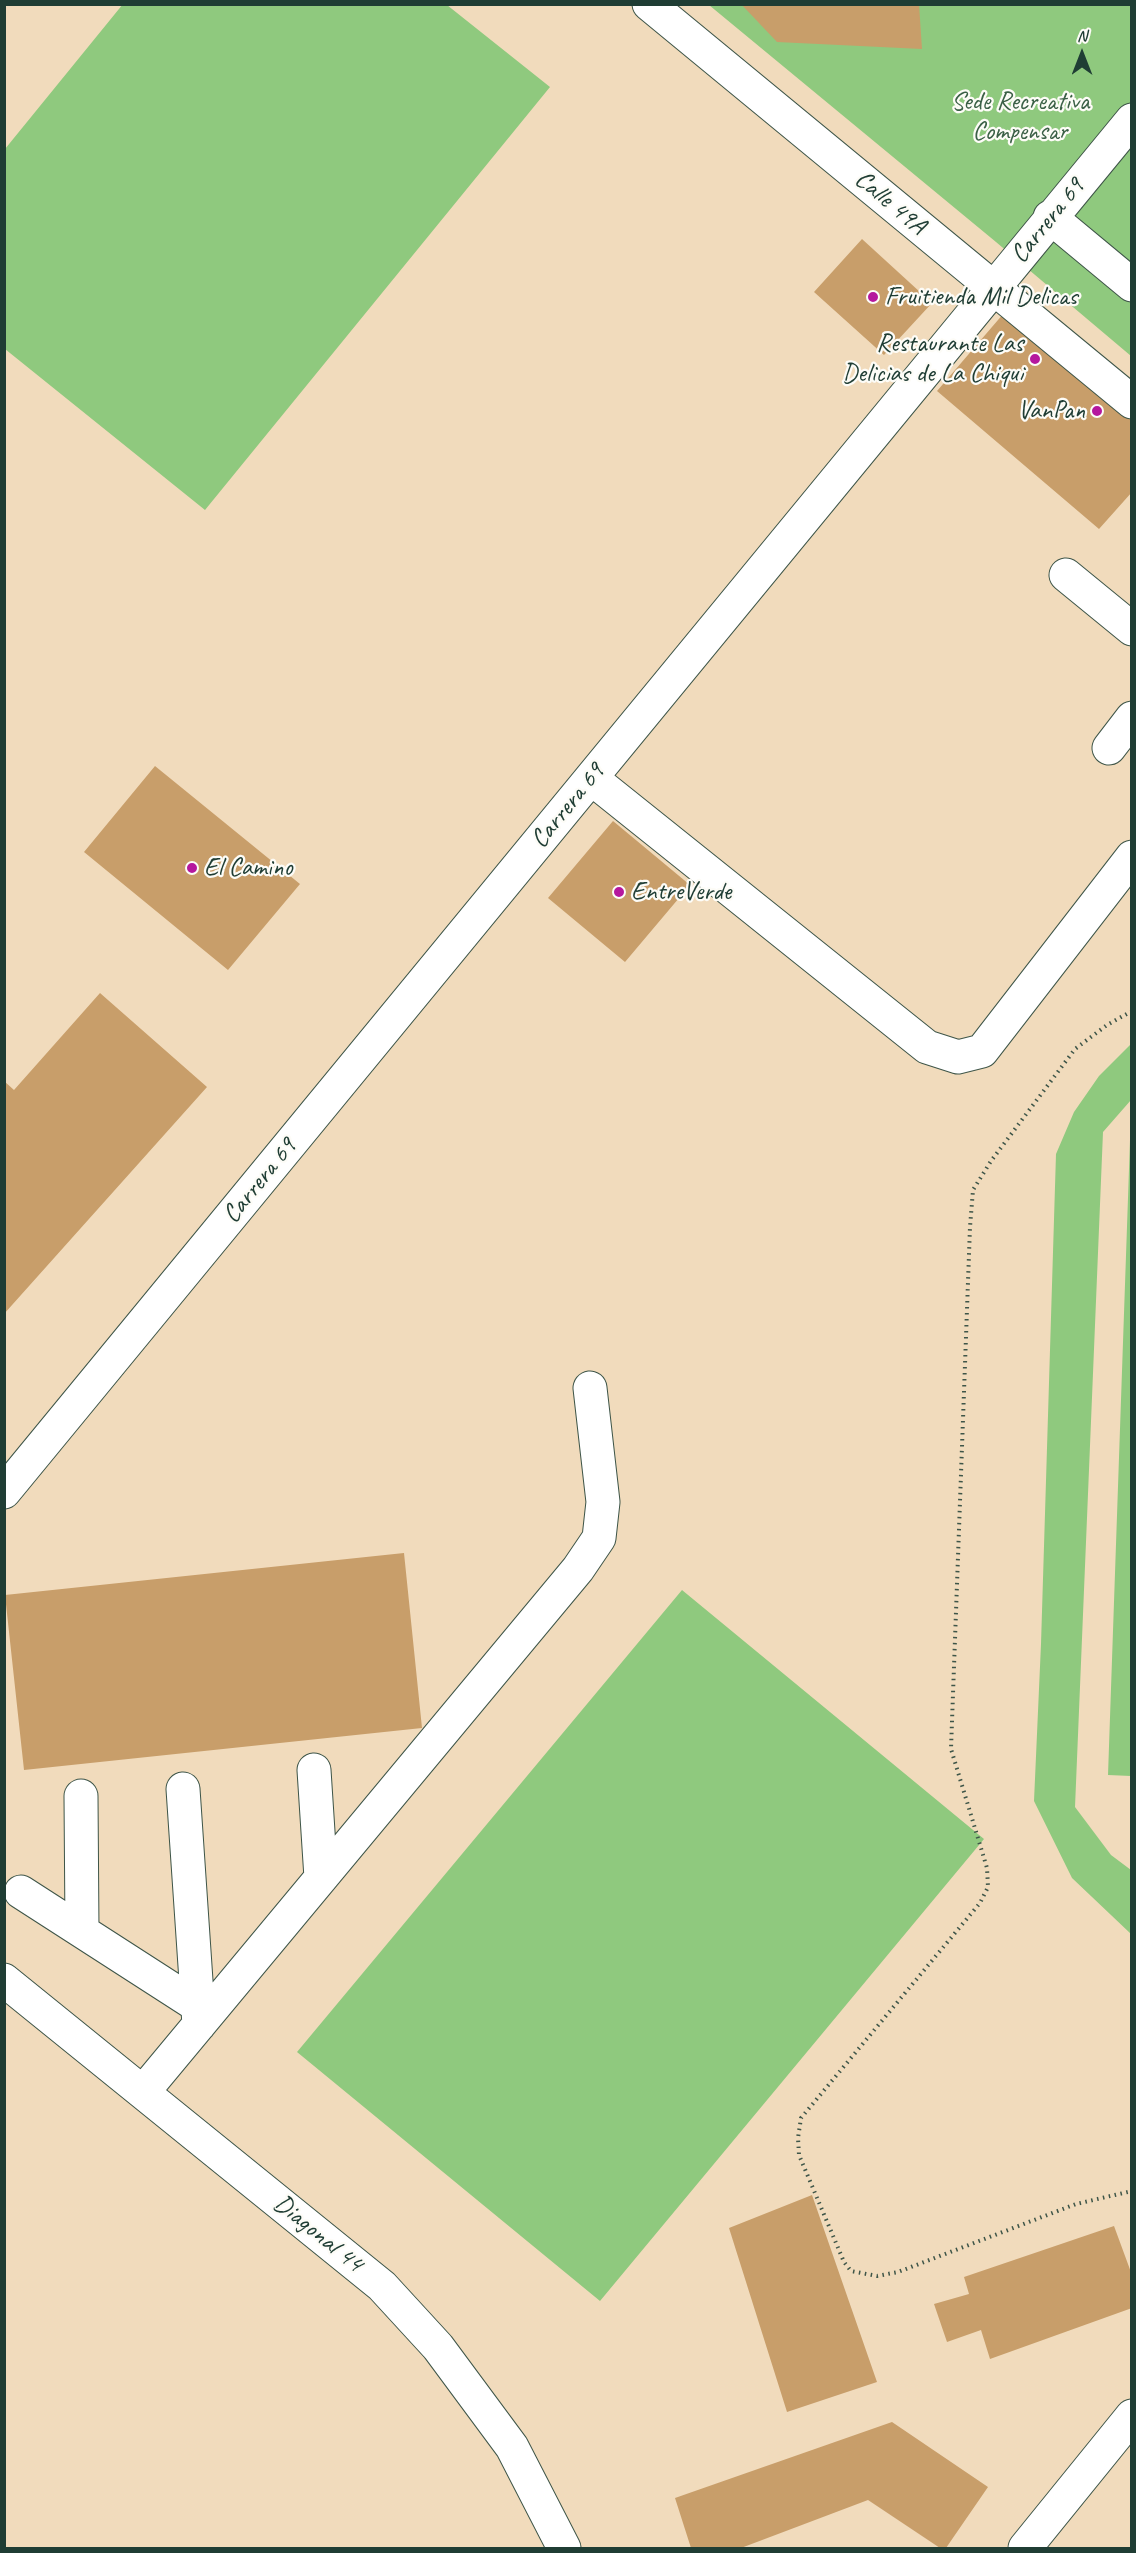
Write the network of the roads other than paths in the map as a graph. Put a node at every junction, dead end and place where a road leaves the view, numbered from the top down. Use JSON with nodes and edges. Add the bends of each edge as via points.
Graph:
{"nodes":[{"id":1,"x":649,"y":4,"type":"edge"},
{"id":2,"x":1131,"y":120,"type":"edge"},
{"id":3,"x":1050,"y":217,"type":"junction"},
{"id":4,"x":1131,"y":285,"type":"edge"},
{"id":5,"x":993,"y":288,"type":"junction"},
{"id":6,"x":1131,"y":402,"type":"edge"},
{"id":7,"x":1066,"y":575,"type":"dead end"},
{"id":8,"x":1131,"y":629,"type":"edge"},
{"id":9,"x":1131,"y":718,"type":"edge"},
{"id":10,"x":1109,"y":748,"type":"dead end"},
{"id":11,"x":591,"y":778,"type":"junction"},
{"id":12,"x":1131,"y":857,"type":"edge"},
{"id":13,"x":590,"y":1388,"type":"dead end"},
{"id":14,"x":4,"y":1492,"type":"edge"},
{"id":15,"x":314,"y":1770,"type":"dead end"},
{"id":16,"x":183,"y":1789,"type":"dead end"},
{"id":17,"x":81,"y":1796,"type":"dead end"},
{"id":18,"x":321,"y":1878,"type":"junction"},
{"id":19,"x":21,"y":1892,"type":"dead end"},
{"id":20,"x":82,"y":1931,"type":"junction"},
{"id":21,"x":4,"y":1980,"type":"edge"},
{"id":22,"x":198,"y":2015,"type":"junction"},
{"id":23,"x":143,"y":2092,"type":"junction"},
{"id":24,"x":1131,"y":2416,"type":"edge"},
{"id":25,"x":564,"y":2548,"type":"edge"},
{"id":26,"x":1025,"y":2548,"type":"edge"}],
"edges":[{"from":1,"to":5,"type":"street","name":"Calle 49A"},
{"from":2,"to":3,"type":"street","name":"Carrera 69"},
{"from":3,"to":4,"type":"street"},
{"from":3,"to":5,"type":"street","name":"Carrera 69"},
{"from":5,"to":6,"type":"street","name":"Calle 49A"},
{"from":5,"to":11,"type":"street","name":"Carrera 69"},
{"from":7,"to":8,"type":"street"},
{"from":9,"to":10,"type":"street"},
{"from":11,"to":12,"type":"street","via":[[927,1047],[958,1057],[982,1051]]},
{"from":11,"to":14,"type":"street","name":"Carrera 69"},
{"from":13,"to":18,"type":"street","via":[[603,1502],[599,1538],[578,1569]]},
{"from":15,"to":18,"type":"street"},
{"from":16,"to":22,"type":"street"},
{"from":17,"to":20,"type":"street"},
{"from":18,"to":22,"type":"street"},
{"from":19,"to":20,"type":"street"},
{"from":20,"to":22,"type":"street"},
{"from":21,"to":23,"type":"street","name":"Diagonal 44"},
{"from":22,"to":23,"type":"street"},
{"from":23,"to":25,"type":"street","name":"Diagonal 44","via":[[390,2295],[438,2347],[512,2447]]},
{"from":24,"to":26,"type":"street"}]}
